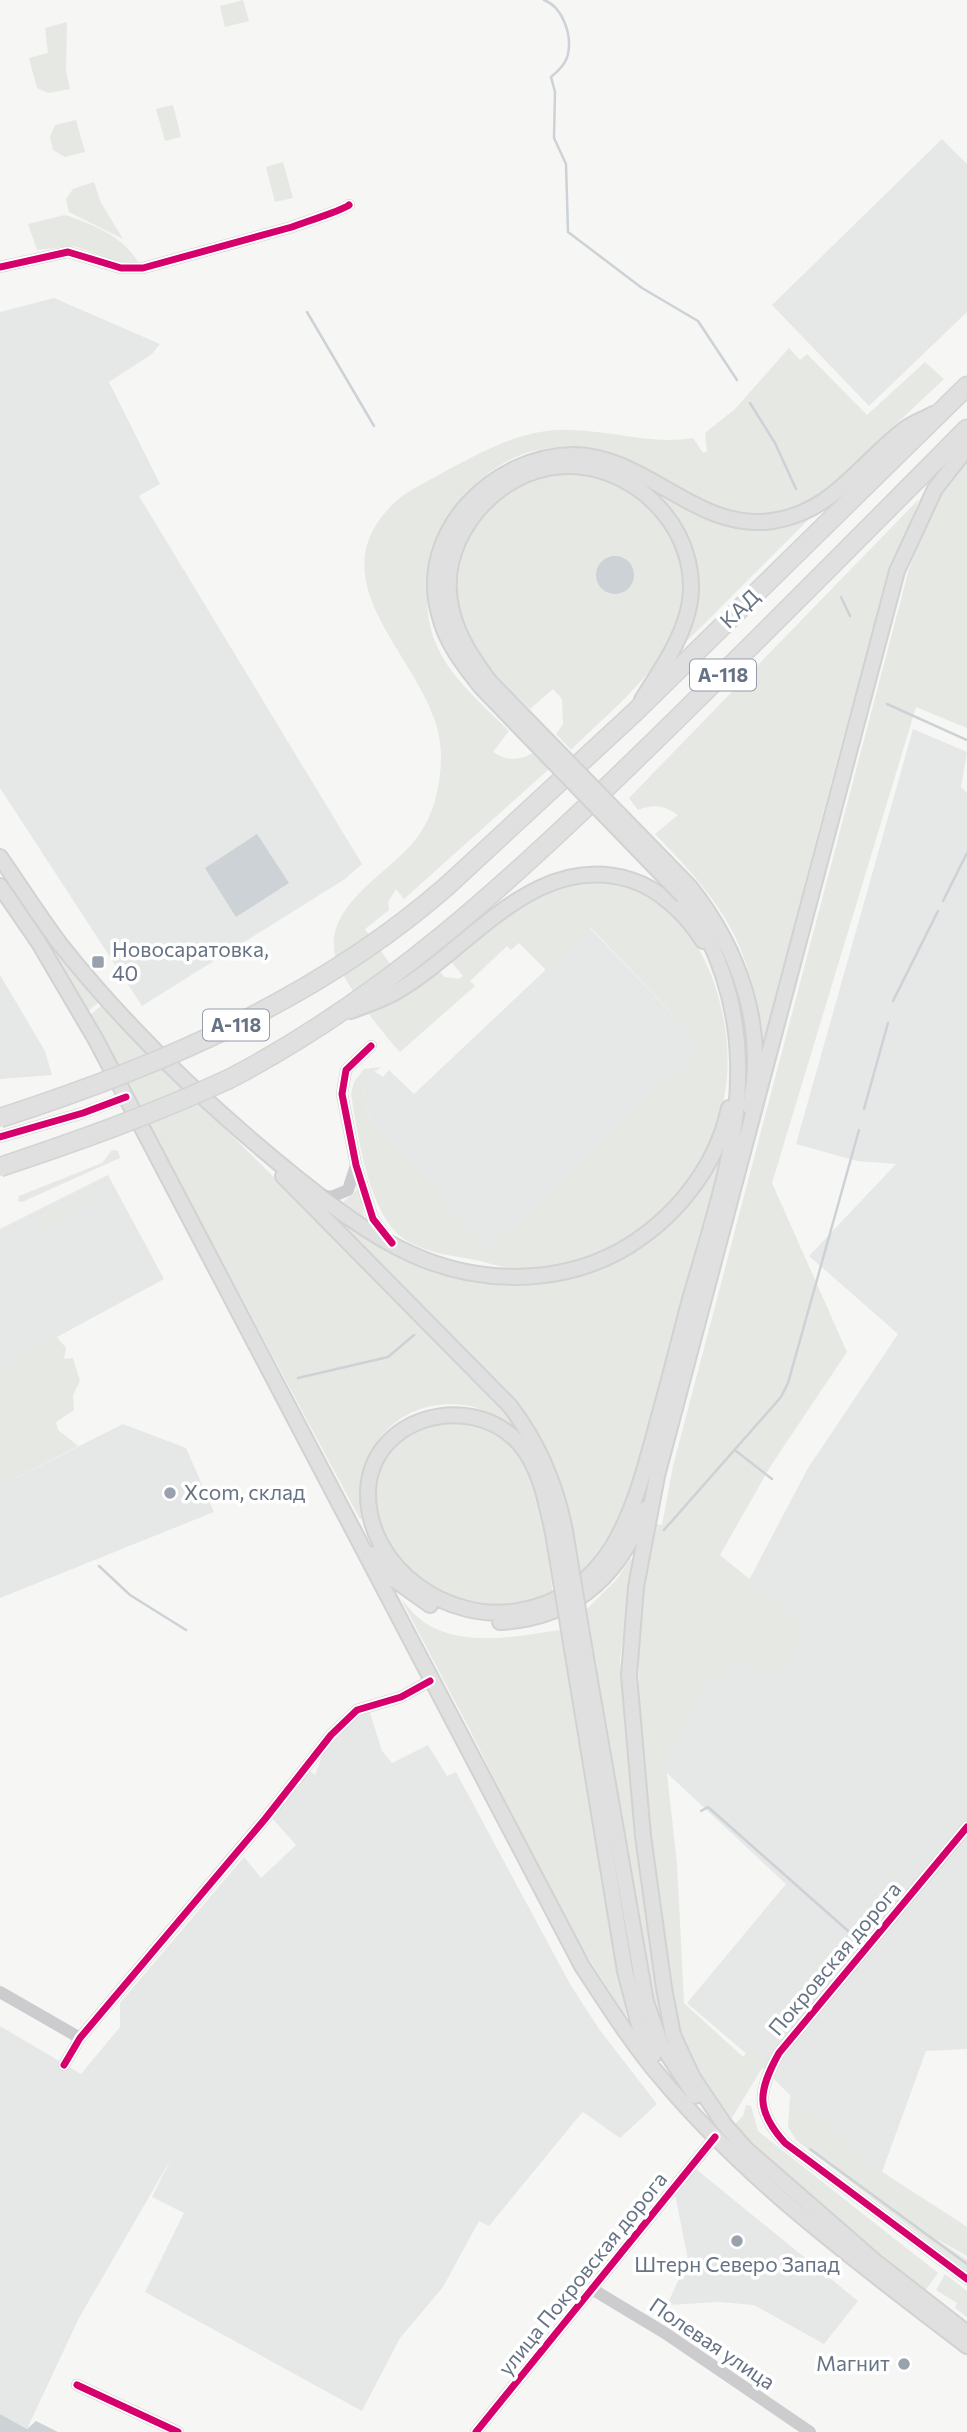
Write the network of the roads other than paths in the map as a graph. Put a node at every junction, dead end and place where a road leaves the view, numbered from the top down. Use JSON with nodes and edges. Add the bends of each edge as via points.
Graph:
{"nodes":[{"id":1,"x":349,"y":205,"type":"dead end"},
{"id":2,"x":0,"y":267,"type":"edge"},
{"id":3,"x":967,"y":386,"type":"edge"},
{"id":4,"x":944,"y":409,"type":"junction"},
{"id":5,"x":967,"y":429,"type":"edge"},
{"id":6,"x":967,"y":449,"type":"edge"},
{"id":7,"x":485,"y":684,"type":"junction"},
{"id":8,"x":635,"y":712,"type":"junction"},
{"id":9,"x":0,"y":857,"type":"edge"},
{"id":10,"x":0,"y":886,"type":"edge"},
{"id":11,"x":686,"y":891,"type":"junction"},
{"id":12,"x":718,"y":965,"type":"junction"},
{"id":13,"x":340,"y":1015,"type":"junction"},
{"id":14,"x":371,"y":1046,"type":"dead end"},
{"id":15,"x":738,"y":1059,"type":"junction"},
{"id":16,"x":126,"y":1097,"type":"junction"},
{"id":17,"x":0,"y":1118,"type":"edge"},
{"id":18,"x":0,"y":1137,"type":"edge"},
{"id":19,"x":267,"y":1156,"type":"junction"},
{"id":20,"x":743,"y":1163,"type":"junction"},
{"id":21,"x":356,"y":1165,"type":"junction"},
{"id":22,"x":0,"y":1167,"type":"edge"},
{"id":23,"x":315,"y":1193,"type":"junction"},
{"id":24,"x":392,"y":1243,"type":"junction"},
{"id":25,"x":657,"y":1476,"type":"junction"},
{"id":26,"x":346,"y":1516,"type":"junction"},
{"id":27,"x":559,"y":1532,"type":"junction"},
{"id":28,"x":580,"y":1659,"type":"junction"},
{"id":29,"x":430,"y":1681,"type":"junction"},
{"id":30,"x":967,"y":1827,"type":"edge"},
{"id":31,"x":0,"y":1992,"type":"edge"},
{"id":32,"x":80,"y":2038,"type":"junction"},
{"id":33,"x":64,"y":2065,"type":"dead end"},
{"id":34,"x":664,"y":2082,"type":"junction"},
{"id":35,"x":723,"y":2124,"type":"junction"},
{"id":36,"x":715,"y":2137,"type":"junction"},
{"id":37,"x":967,"y":2279,"type":"edge"},
{"id":38,"x":592,"y":2289,"type":"junction"},
{"id":39,"x":967,"y":2333,"type":"edge"},
{"id":40,"x":967,"y":2346,"type":"edge"},
{"id":41,"x":77,"y":2385,"type":"dead end"},
{"id":42,"x":178,"y":2432,"type":"edge"},
{"id":43,"x":477,"y":2432,"type":"edge"},
{"id":44,"x":810,"y":2432,"type":"edge"}],
"edges":[{"from":1,"to":2,"type":"street","via":[[292,227],[143,268],[121,268],[68,252]]},
{"from":3,"to":4,"type":"highway","name":"КАД","number":"А-118"},
{"from":4,"to":7,"type":"main road","via":[[906,428],[830,500],[775,521],[753,523],[716,515],[619,465],[595,458],[548,458],[504,472],[470,501],[439,559],[438,611],[447,640]]},
{"from":4,"to":8,"type":"highway","name":"КАД","number":"А-118"},
{"from":5,"to":13,"type":"highway","name":"КАД","number":"А-118","via":[[520,872]]},
{"from":6,"to":20,"type":"main road","via":[[935,489],[898,570]]},
{"from":7,"to":8,"type":"main road","via":[[451,608],[450,570],[462,535],[485,500],[517,479],[551,467],[594,470],[633,486],[670,517],[691,575],[686,620]]},
{"from":7,"to":11,"type":"main road","bridge":true},
{"from":8,"to":17,"type":"highway","name":"КАД","number":"А-118","bridge":true,"via":[[398,928],[217,1036],[141,1069]]},
{"from":9,"to":19,"type":"main road","via":[[59,942],[128,1024]]},
{"from":10,"to":16,"type":"main road","via":[[64,986]]},
{"from":11,"to":12,"type":"main road","via":[[709,934]]},
{"from":11,"to":20,"type":"main road","via":[[711,913],[749,1001],[754,1044]]},
{"from":12,"to":13,"type":"main road","via":[[696,930],[665,898],[639,882],[598,872],[575,874],[542,885],[396,992]]},
{"from":12,"to":15,"type":"main road","via":[[733,1010]]},
{"from":13,"to":22,"type":"highway","number":"А-118","bridge":true,"via":[[266,1060],[169,1107]]},
{"from":14,"to":21,"type":"street","via":[[346,1070],[343,1081]]},
{"from":15,"to":24,"type":"main road","via":[[727,1118],[696,1182],[664,1219],[615,1254],[571,1270],[523,1278],[436,1262]]},
{"from":15,"to":27,"type":"main road","via":[[732,1144],[638,1493],[619,1538],[594,1571],[568,1593],[536,1608],[482,1612],[438,1599],[405,1576],[379,1541],[369,1508],[370,1475],[384,1448],[412,1424],[441,1415],[477,1417],[502,1429],[525,1451]]},
{"from":16,"to":18,"type":"street"},
{"from":16,"to":26,"type":"main road"},
{"from":19,"to":23,"type":"main road"},
{"from":19,"to":27,"type":"main road","via":[[510,1406],[547,1467]]},
{"from":20,"to":25,"type":"main road"},
{"from":21,"to":23,"type":"street","via":[[348,1190],[331,1197]]},
{"from":21,"to":24,"type":"street","via":[[373,1219]]},
{"from":23,"to":24,"type":"main road"},
{"from":25,"to":26,"type":"main road","via":[[631,1542],[610,1570],[571,1604],[536,1619],[496,1622],[458,1616],[409,1593],[379,1563]]},
{"from":25,"to":35,"type":"main road","via":[[635,1587],[630,1642],[635,1763],[668,2012],[682,2058]]},
{"from":26,"to":29,"type":"main road"},
{"from":27,"to":28,"type":"main road","bridge":true},
{"from":28,"to":34,"type":"main road","via":[[625,1971],[646,2044]]},
{"from":28,"to":35,"type":"main road","via":[[649,2013],[660,2044],[680,2077]]},
{"from":29,"to":32,"type":"street","via":[[401,1697],[357,1710],[331,1734]]},
{"from":29,"to":34,"type":"main road","via":[[582,1966]]},
{"from":30,"to":37,"type":"street","name":"Покровская дорога","via":[[779,2053],[764,2083],[762,2100],[764,2115],[785,2143]]},
{"from":31,"to":32,"type":"street"},
{"from":32,"to":33,"type":"street"},
{"from":34,"to":36,"type":"main road"},
{"from":35,"to":39,"type":"main road","via":[[806,2203]]},
{"from":36,"to":38,"type":"street","name":"улица Покровская дорога"},
{"from":36,"to":40,"type":"main road","via":[[805,2219]]},
{"from":38,"to":43,"type":"street","name":"улица Покровская дорога"},
{"from":38,"to":44,"type":"street","name":"Полевая улица"},
{"from":41,"to":42,"type":"street"}]}
